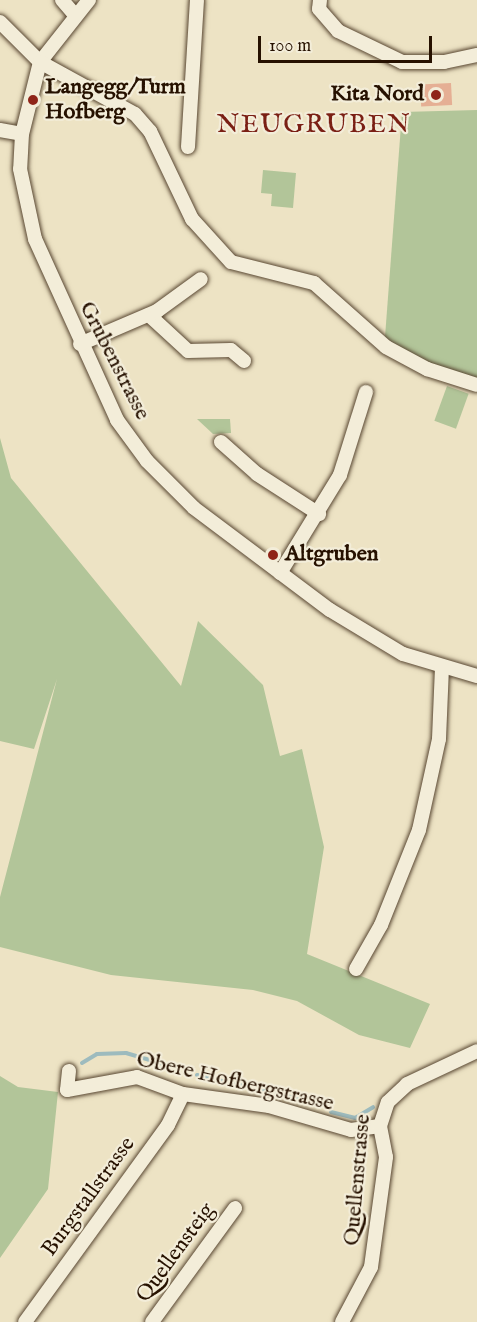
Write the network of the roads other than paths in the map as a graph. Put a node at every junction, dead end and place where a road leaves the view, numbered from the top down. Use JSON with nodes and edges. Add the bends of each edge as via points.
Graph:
{"nodes":[{"id":1,"x":62,"y":0,"type":"edge"},
{"id":2,"x":89,"y":0,"type":"edge"},
{"id":3,"x":197,"y":0,"type":"edge"},
{"id":4,"x":320,"y":0,"type":"edge"},
{"id":5,"x":74,"y":14,"type":"junction"},
{"id":6,"x":0,"y":22,"type":"edge"},
{"id":7,"x":477,"y":55,"type":"edge"},
{"id":8,"x":40,"y":62,"type":"junction"},
{"id":9,"x":0,"y":130,"type":"edge"},
{"id":10,"x":22,"y":134,"type":"junction"},
{"id":11,"x":188,"y":147,"type":"dead end"},
{"id":12,"x":201,"y":279,"type":"dead end"},
{"id":13,"x":149,"y":315,"type":"junction"},
{"id":14,"x":80,"y":344,"type":"junction"},
{"id":15,"x":244,"y":361,"type":"dead end"},
{"id":16,"x":477,"y":385,"type":"edge"},
{"id":17,"x":366,"y":392,"type":"dead end"},
{"id":18,"x":221,"y":441,"type":"dead end"},
{"id":19,"x":320,"y":514,"type":"junction"},
{"id":20,"x":280,"y":573,"type":"junction"},
{"id":21,"x":442,"y":668,"type":"junction"},
{"id":22,"x":477,"y":676,"type":"edge"},
{"id":23,"x":356,"y":969,"type":"dead end"},
{"id":24,"x":477,"y":1051,"type":"edge"},
{"id":25,"x":69,"y":1071,"type":"dead end"},
{"id":26,"x":183,"y":1094,"type":"junction"},
{"id":27,"x":380,"y":1126,"type":"junction"},
{"id":28,"x":235,"y":1208,"type":"dead end"},
{"id":29,"x":25,"y":1322,"type":"edge"},
{"id":30,"x":152,"y":1322,"type":"edge"},
{"id":31,"x":342,"y":1322,"type":"edge"}],
"edges":[{"from":1,"to":5,"type":"street"},
{"from":2,"to":5,"type":"street"},
{"from":3,"to":11,"type":"street"},
{"from":4,"to":7,"type":"street","via":[[319,9],[338,31],[402,62],[444,62]]},
{"from":5,"to":8,"type":"street"},
{"from":6,"to":8,"type":"street"},
{"from":8,"to":10,"type":"street","name":"Grubenstrasse"},
{"from":8,"to":16,"type":"street","via":[[94,87],[135,114],[155,140],[192,219],[231,262],[314,283],[386,347],[428,369]]},
{"from":9,"to":10,"type":"street"},
{"from":10,"to":14,"type":"street","name":"Grubenstrasse","via":[[20,169],[31,228]]},
{"from":12,"to":13,"type":"street"},
{"from":13,"to":14,"type":"street"},
{"from":13,"to":15,"type":"street","via":[[188,351],[231,350]]},
{"from":14,"to":20,"type":"street","name":"Grubenstrasse","via":[[117,420],[147,461],[194,508]]},
{"from":17,"to":19,"type":"street","via":[[353,443]]},
{"from":18,"to":19,"type":"street","via":[[257,474]]},
{"from":19,"to":20,"type":"street"},
{"from":20,"to":21,"type":"street","name":"Grubenstrasse","via":[[366,635]]},
{"from":21,"to":22,"type":"street","name":"Grubenstrasse"},
{"from":21,"to":23,"type":"street","via":[[440,739],[421,823],[392,901]]},
{"from":24,"to":27,"type":"street","name":"Quellenstrasse","via":[[400,1088]]},
{"from":25,"to":26,"type":"street","name":"Obere Hofbergstrasse","via":[[67,1090],[128,1076]]},
{"from":26,"to":27,"type":"street","name":"Obere Hofbergstrasse","via":[[269,1106],[351,1131]]},
{"from":26,"to":29,"type":"street","name":"Burgstallstrasse","via":[[168,1125]]},
{"from":27,"to":31,"type":"street","name":"Quellenstrasse","via":[[386,1157],[371,1268]]},
{"from":28,"to":30,"type":"street","name":"Quellensteig"}]}
